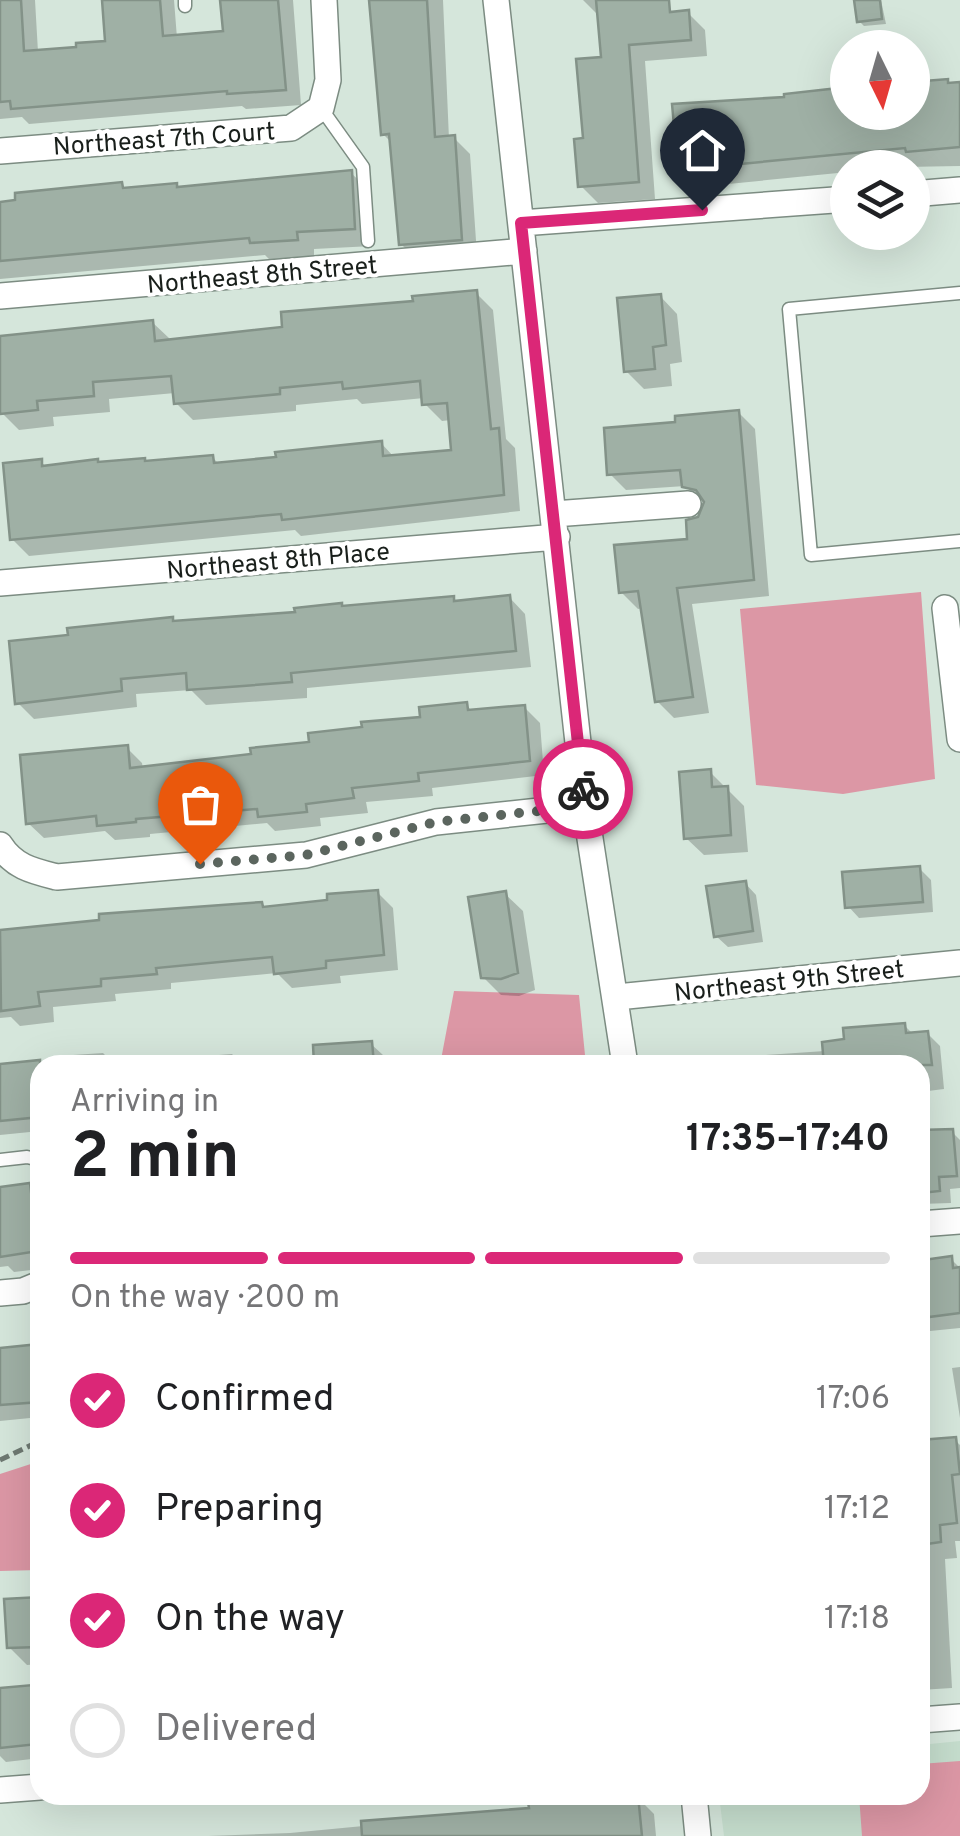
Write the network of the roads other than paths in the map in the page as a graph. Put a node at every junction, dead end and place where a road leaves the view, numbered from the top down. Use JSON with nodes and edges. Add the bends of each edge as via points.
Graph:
{"nodes":[{"id":1,"x":324,"y":0,"type":"edge"},
{"id":2,"x":496,"y":0,"type":"edge"},
{"id":3,"x":321,"y":108,"type":"junction"},
{"id":4,"x":0,"y":150,"type":"edge"},
{"id":5,"x":960,"y":190,"type":"edge"},
{"id":6,"x":930,"y":192,"type":"edge"},
{"id":7,"x":830,"y":200,"type":"edge"},
{"id":8,"x":521,"y":223,"type":"junction"},
{"id":9,"x":368,"y":241,"type":"dead end"},
{"id":10,"x":524,"y":251,"type":"junction"},
{"id":11,"x":960,"y":293,"type":"edge"},
{"id":12,"x":0,"y":296,"type":"edge"},
{"id":13,"x":688,"y":504,"type":"dead end"},
{"id":14,"x":555,"y":526,"type":"junction"},
{"id":15,"x":960,"y":542,"type":"edge"},
{"id":16,"x":0,"y":583,"type":"edge"},
{"id":17,"x":945,"y":608,"type":"dead end"},
{"id":18,"x":960,"y":740,"type":"edge"},
{"id":19,"x":585,"y":806,"type":"junction"},
{"id":20,"x":5,"y":852,"type":"edge"},
{"id":21,"x":960,"y":964,"type":"edge"},
{"id":22,"x":617,"y":996,"type":"junction"},
{"id":23,"x":624,"y":1055,"type":"edge"},
{"id":24,"x":30,"y":1158,"type":"edge"},
{"id":25,"x":0,"y":1160,"type":"edge"},
{"id":26,"x":960,"y":1221,"type":"edge"},
{"id":27,"x":930,"y":1223,"type":"edge"},
{"id":28,"x":960,"y":1717,"type":"edge"},
{"id":29,"x":930,"y":1719,"type":"edge"},
{"id":30,"x":30,"y":1788,"type":"edge"},
{"id":31,"x":0,"y":1790,"type":"edge"},
{"id":32,"x":695,"y":1805,"type":"edge"},
{"id":33,"x":698,"y":1836,"type":"edge"}],
"edges":[{"from":1,"to":3,"type":"street","via":[[328,80]]},
{"from":2,"to":8,"type":"street"},
{"from":3,"to":4,"type":"street","name":"Northeast 7th Court","via":[[291,128]]},
{"from":3,"to":9,"type":"lane","via":[[363,167]]},
{"from":5,"to":6,"type":"street"},
{"from":7,"to":8,"type":"street"},
{"from":8,"to":10,"type":"street"},
{"from":10,"to":12,"type":"street","name":"Northeast 8th Street"},
{"from":10,"to":14,"type":"street"},
{"from":11,"to":15,"type":"lane","via":[[789,308],[811,555]]},
{"from":13,"to":14,"type":"street","name":"Northeast 8th Place"},
{"from":14,"to":16,"type":"street","name":"Northeast 8th Place"},
{"from":14,"to":19,"type":"street"},
{"from":17,"to":18,"type":"street"},
{"from":19,"to":20,"type":"street","via":[[436,822],[306,855],[57,877],[30,871]]},
{"from":19,"to":22,"type":"street"},
{"from":21,"to":22,"type":"street","name":"Northeast 9th Street"},
{"from":22,"to":23,"type":"street"},
{"from":24,"to":25,"type":"lane"},
{"from":26,"to":27,"type":"street"},
{"from":28,"to":29,"type":"street"},
{"from":30,"to":31,"type":"street"},
{"from":32,"to":33,"type":"street"}]}
